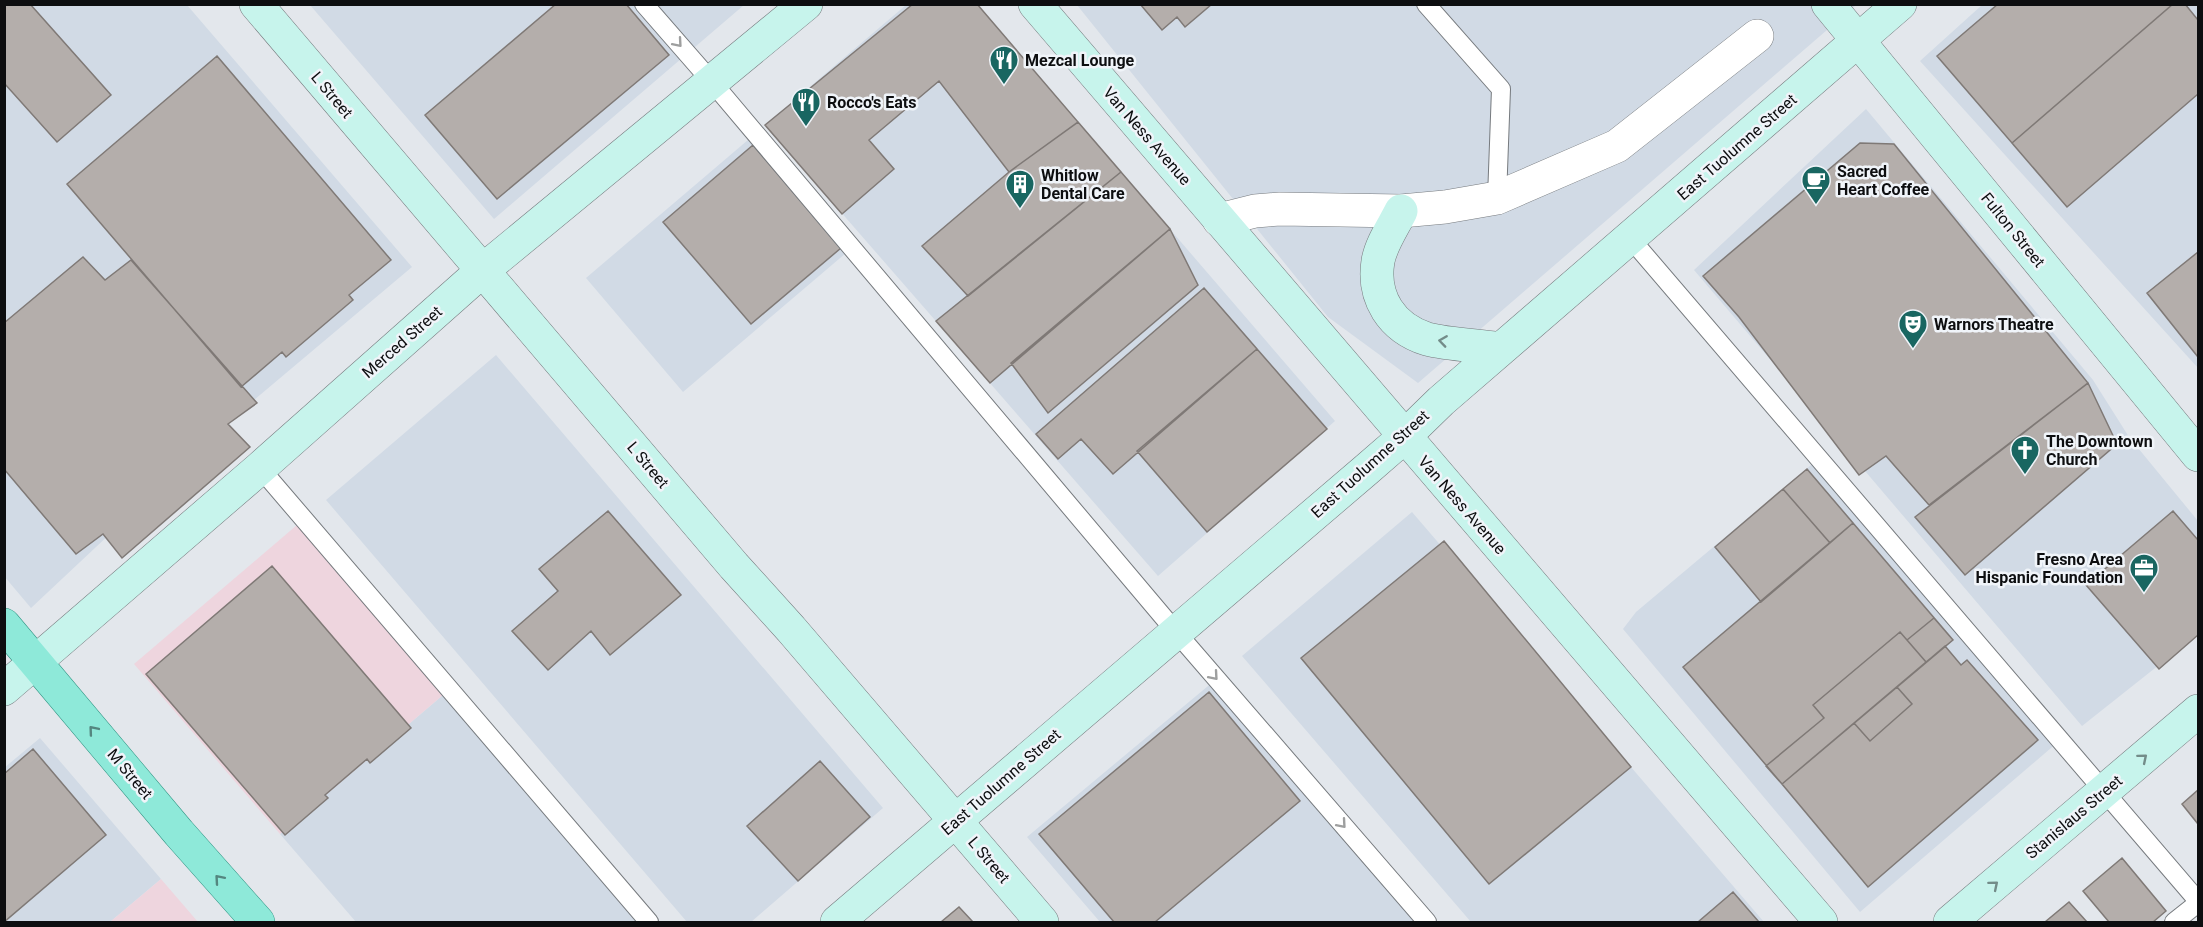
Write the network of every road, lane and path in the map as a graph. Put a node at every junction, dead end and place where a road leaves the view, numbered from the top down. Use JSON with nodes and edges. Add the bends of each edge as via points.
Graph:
{"nodes":[{"id":1,"x":256,"y":4,"type":"edge"},
{"id":2,"x":644,"y":4,"type":"edge"},
{"id":3,"x":806,"y":4,"type":"edge"},
{"id":4,"x":1035,"y":4,"type":"edge"},
{"id":5,"x":1426,"y":4,"type":"edge"},
{"id":6,"x":1828,"y":4,"type":"edge"},
{"id":7,"x":1900,"y":4,"type":"edge"},
{"id":8,"x":1757,"y":36,"type":"dead end"},
{"id":9,"x":1859,"y":42,"type":"junction"},
{"id":10,"x":712,"y":82,"type":"junction"},
{"id":11,"x":1497,"y":198,"type":"junction"},
{"id":12,"x":1401,"y":211,"type":"junction"},
{"id":13,"x":1219,"y":220,"type":"junction"},
{"id":14,"x":1630,"y":238,"type":"junction"},
{"id":15,"x":482,"y":271,"type":"junction"},
{"id":16,"x":1501,"y":348,"type":"junction"},
{"id":17,"x":1404,"y":437,"type":"junction"},
{"id":18,"x":2199,"y":455,"type":"edge"},
{"id":19,"x":260,"y":468,"type":"junction"},
{"id":20,"x":4,"y":625,"type":"edge"},
{"id":21,"x":1176,"y":632,"type":"junction"},
{"id":22,"x":36,"y":661,"type":"junction"},
{"id":23,"x":4,"y":689,"type":"edge"},
{"id":24,"x":2199,"y":711,"type":"edge"},
{"id":25,"x":2104,"y":792,"type":"junction"},
{"id":26,"x":956,"y":821,"type":"junction"},
{"id":27,"x":2199,"y":902,"type":"edge"},
{"id":28,"x":258,"y":922,"type":"edge"},
{"id":29,"x":649,"y":922,"type":"edge"},
{"id":30,"x":837,"y":922,"type":"edge"},
{"id":31,"x":1042,"y":922,"type":"edge"},
{"id":32,"x":1427,"y":922,"type":"edge"},
{"id":33,"x":1821,"y":922,"type":"edge"},
{"id":34,"x":1950,"y":922,"type":"edge"},
{"id":35,"x":2174,"y":922,"type":"edge"}],
"edges":[{"from":1,"to":15,"type":"main road","name":"L Street"},
{"from":2,"to":10,"type":"lane","one_way":true},
{"from":3,"to":10,"type":"main road","name":"Merced Street"},
{"from":4,"to":13,"type":"main road","name":"Van Ness Avenue"},
{"from":5,"to":11,"type":"lane","via":[[1501,89]]},
{"from":6,"to":9,"type":"main road","name":"Fulton Street"},
{"from":7,"to":9,"type":"main road","name":"East Tuolumne Street"},
{"from":8,"to":11,"type":"street","via":[[1617,146]]},
{"from":9,"to":14,"type":"main road","name":"East Tuolumne Street"},
{"from":9,"to":18,"type":"main road","name":"Fulton Street"},
{"from":10,"to":15,"type":"main road","name":"Merced Street"},
{"from":10,"to":21,"type":"lane"},
{"from":11,"to":12,"type":"street"},
{"from":12,"to":13,"type":"street","via":[[1280,209]]},
{"from":16,"to":12,"type":"main road","one_way":true,"via":[[1427,339],[1400,327],[1385,309],[1377,286],[1378,260]]},
{"from":13,"to":17,"type":"main road","name":"Van Ness Avenue"},
{"from":14,"to":16,"type":"main road","name":"East Tuolumne Street"},
{"from":14,"to":25,"type":"lane"},
{"from":15,"to":19,"type":"main road","name":"Merced Street"},
{"from":15,"to":26,"type":"main road","name":"L Street"},
{"from":16,"to":17,"type":"main road","name":"East Tuolumne Street"},
{"from":17,"to":21,"type":"main road","name":"East Tuolumne Street"},
{"from":17,"to":33,"type":"main road","name":"Van Ness Avenue"},
{"from":19,"to":22,"type":"main road","name":"Merced Street"},
{"from":19,"to":29,"type":"lane"},
{"from":20,"to":22,"type":"main road","name":"M Street"},
{"from":21,"to":26,"type":"main road","name":"East Tuolumne Street"},
{"from":21,"to":32,"type":"lane","one_way":true},
{"from":22,"to":23,"type":"main road","name":"Merced Street"},
{"from":28,"to":22,"type":"main road","name":"M Street","one_way":true},
{"from":25,"to":24,"type":"main road","name":"Stanislaus Street","one_way":true},
{"from":25,"to":27,"type":"lane"},
{"from":34,"to":25,"type":"main road","name":"Stanislaus Street","one_way":true},
{"from":26,"to":30,"type":"main road","name":"East Tuolumne Street"},
{"from":26,"to":31,"type":"main road","name":"L Street"},
{"from":27,"to":35,"type":"lane"}]}
